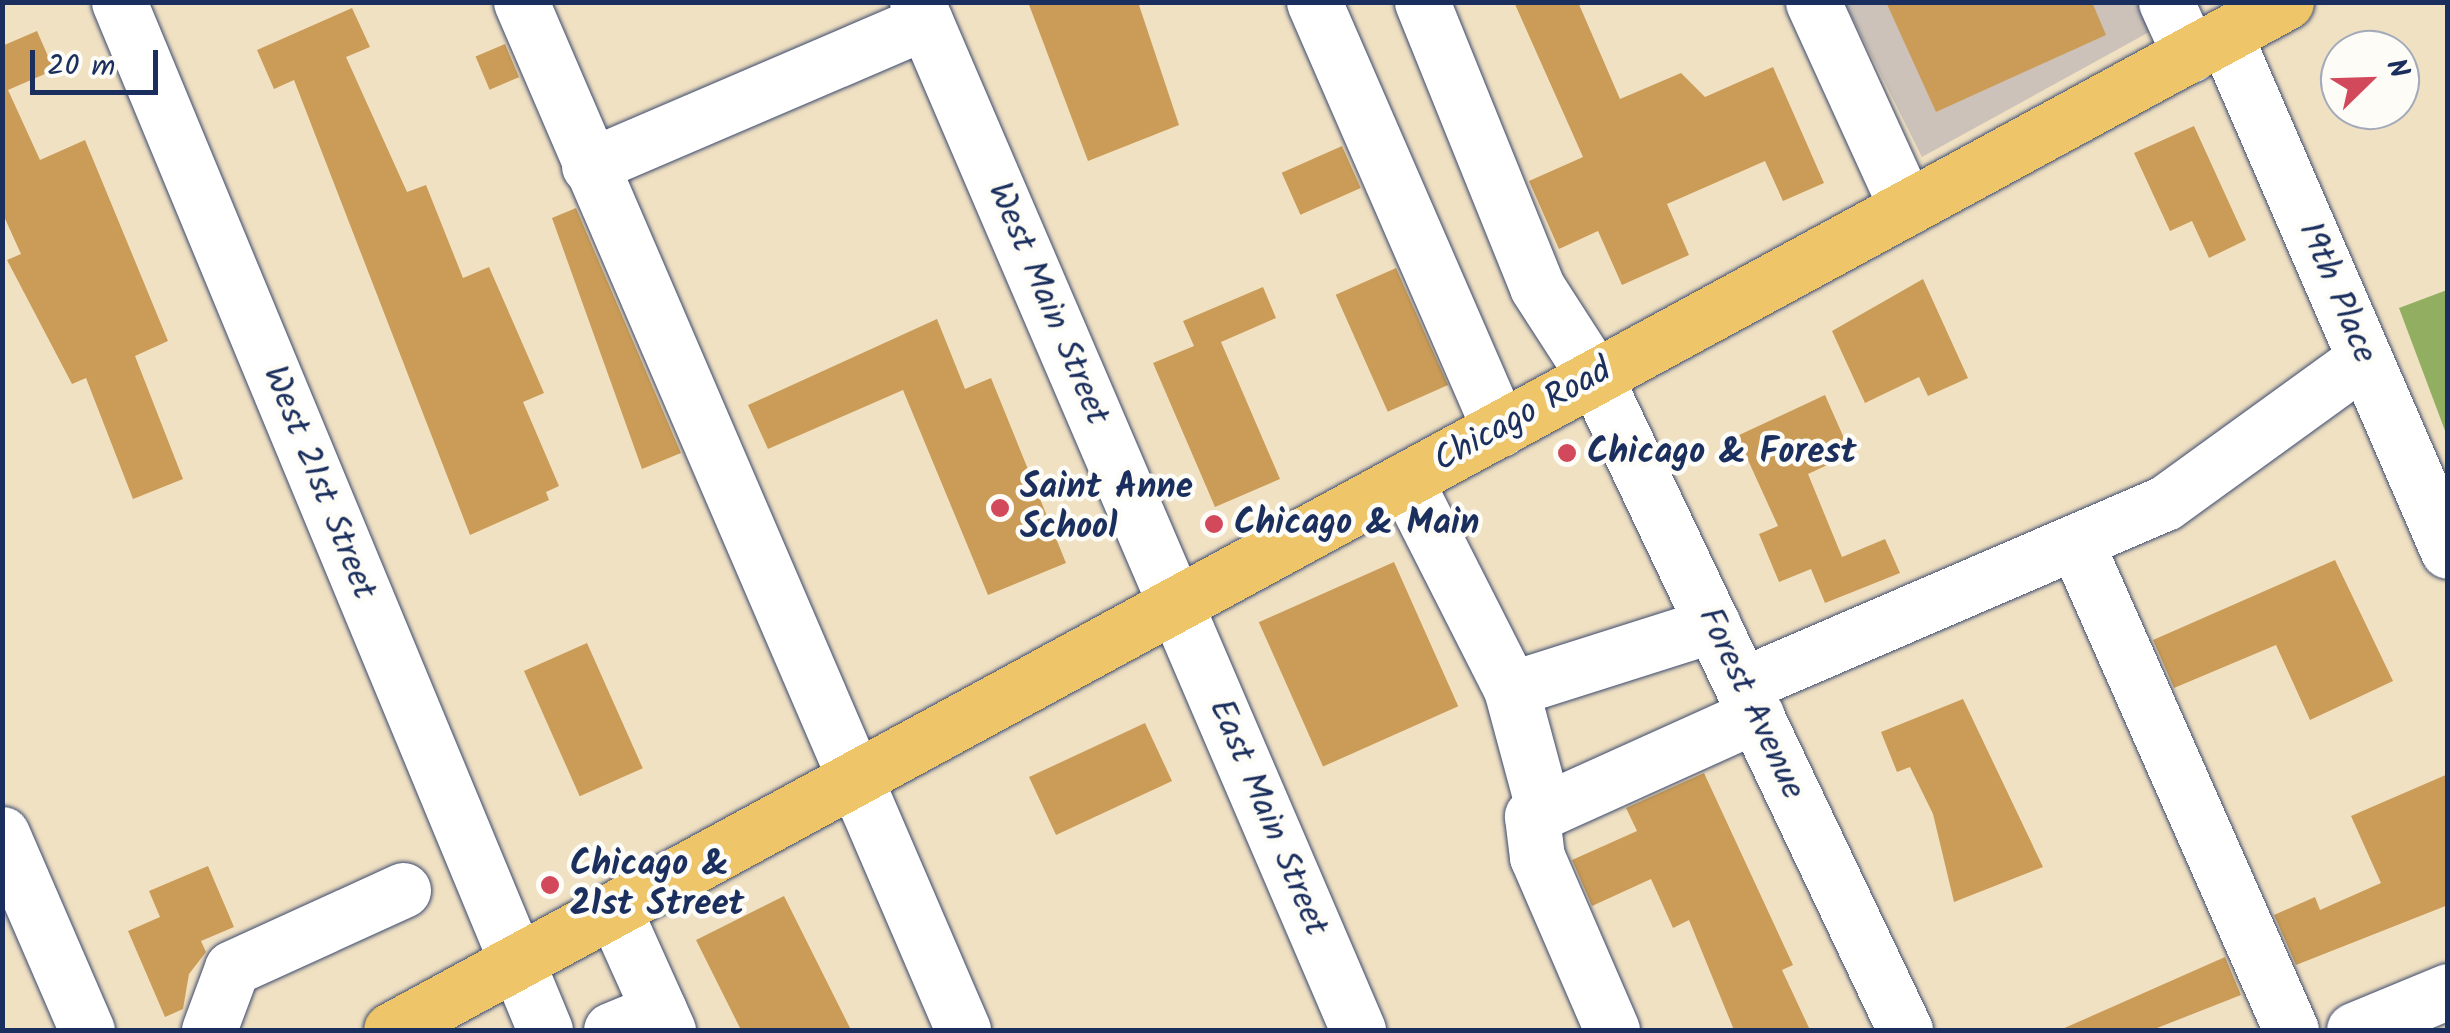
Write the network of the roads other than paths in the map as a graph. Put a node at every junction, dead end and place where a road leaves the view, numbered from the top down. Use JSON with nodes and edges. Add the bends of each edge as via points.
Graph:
{"nodes":[{"id":1,"x":119,"y":2,"type":"edge"},
{"id":2,"x":521,"y":2,"type":"edge"},
{"id":3,"x":1314,"y":2,"type":"edge"},
{"id":4,"x":1422,"y":2,"type":"edge"},
{"id":5,"x":1813,"y":2,"type":"edge"},
{"id":6,"x":2166,"y":2,"type":"edge"},
{"id":7,"x":2286,"y":2,"type":"edge"},
{"id":8,"x":921,"y":12,"type":"edge"},
{"id":9,"x":2208,"y":45,"type":"junction"},
{"id":10,"x":589,"y":166,"type":"junction"},
{"id":11,"x":1907,"y":208,"type":"junction"},
{"id":12,"x":2364,"y":359,"type":"junction"},
{"id":13,"x":1596,"y":377,"type":"junction"},
{"id":14,"x":1500,"y":429,"type":"junction"},
{"id":15,"x":1405,"y":480,"type":"junction"},
{"id":16,"x":2077,"y":545,"type":"junction"},
{"id":17,"x":2448,"y":551,"type":"edge"},
{"id":18,"x":1176,"y":605,"type":"junction"},
{"id":19,"x":1713,"y":625,"type":"junction"},
{"id":20,"x":1511,"y":688,"type":"junction"},
{"id":21,"x":1749,"y":700,"type":"junction"},
{"id":22,"x":852,"y":780,"type":"junction"},
{"id":23,"x":1544,"y":811,"type":"junction"},
{"id":24,"x":2,"y":834,"type":"edge"},
{"id":25,"x":403,"y":890,"type":"dead end"},
{"id":26,"x":614,"y":910,"type":"junction"},
{"id":27,"x":516,"y":963,"type":"junction"},
{"id":28,"x":2448,"y":991,"type":"edge"},
{"id":29,"x":646,"y":1024,"type":"edge"},
{"id":30,"x":87,"y":1030,"type":"edge"},
{"id":31,"x":209,"y":1030,"type":"edge"},
{"id":32,"x":391,"y":1030,"type":"edge"},
{"id":33,"x":545,"y":1030,"type":"edge"},
{"id":34,"x":963,"y":1030,"type":"edge"},
{"id":35,"x":1358,"y":1030,"type":"edge"},
{"id":36,"x":1612,"y":1030,"type":"edge"},
{"id":37,"x":1905,"y":1030,"type":"edge"},
{"id":38,"x":2291,"y":1030,"type":"edge"},
{"id":39,"x":2354,"y":1030,"type":"edge"}],
"edges":[{"from":1,"to":27,"type":"street","name":"West 21st Street"},
{"from":2,"to":10,"type":"street"},
{"from":3,"to":14,"type":"street"},
{"from":4,"to":13,"type":"street","name":"Forest Avenue","via":[[1537,287]]},
{"from":5,"to":11,"type":"street"},
{"from":6,"to":9,"type":"street","name":"19th Place"},
{"from":7,"to":9,"type":"main road","name":"Chicago Road"},
{"from":8,"to":10,"type":"street"},
{"from":8,"to":18,"type":"street","name":"West Main Street"},
{"from":9,"to":11,"type":"main road","name":"Chicago Road"},
{"from":9,"to":12,"type":"street","name":"19th Place"},
{"from":10,"to":22,"type":"street"},
{"from":11,"to":13,"type":"main road","name":"Chicago Road"},
{"from":12,"to":16,"type":"street","via":[[2232,462]]},
{"from":12,"to":17,"type":"street","name":"19th Place"},
{"from":13,"to":14,"type":"main road","name":"Chicago Road"},
{"from":13,"to":19,"type":"street","name":"Forest Avenue"},
{"from":14,"to":15,"type":"main road","name":"Chicago Road"},
{"from":15,"to":18,"type":"main road","name":"Chicago Road"},
{"from":15,"to":20,"type":"street"},
{"from":16,"to":21,"type":"street"},
{"from":16,"to":38,"type":"street"},
{"from":18,"to":22,"type":"main road","name":"Chicago Road"},
{"from":18,"to":35,"type":"street","name":"East Main Street"},
{"from":19,"to":20,"type":"street"},
{"from":19,"to":21,"type":"street","name":"Forest Avenue"},
{"from":20,"to":23,"type":"street"},
{"from":21,"to":23,"type":"street"},
{"from":21,"to":37,"type":"street","name":"Forest Avenue"},
{"from":22,"to":26,"type":"main road","name":"Chicago Road"},
{"from":22,"to":34,"type":"street"},
{"from":23,"to":36,"type":"street","via":[[1532,816],[1537,857]]},
{"from":24,"to":30,"type":"street"},
{"from":25,"to":31,"type":"street","via":[[232,968]]},
{"from":26,"to":27,"type":"main road","name":"Chicago Road"},
{"from":26,"to":29,"type":"street"},
{"from":27,"to":32,"type":"main road","name":"Chicago Road"},
{"from":27,"to":33,"type":"street","name":"West 21st Street"},
{"from":28,"to":39,"type":"street"}]}
